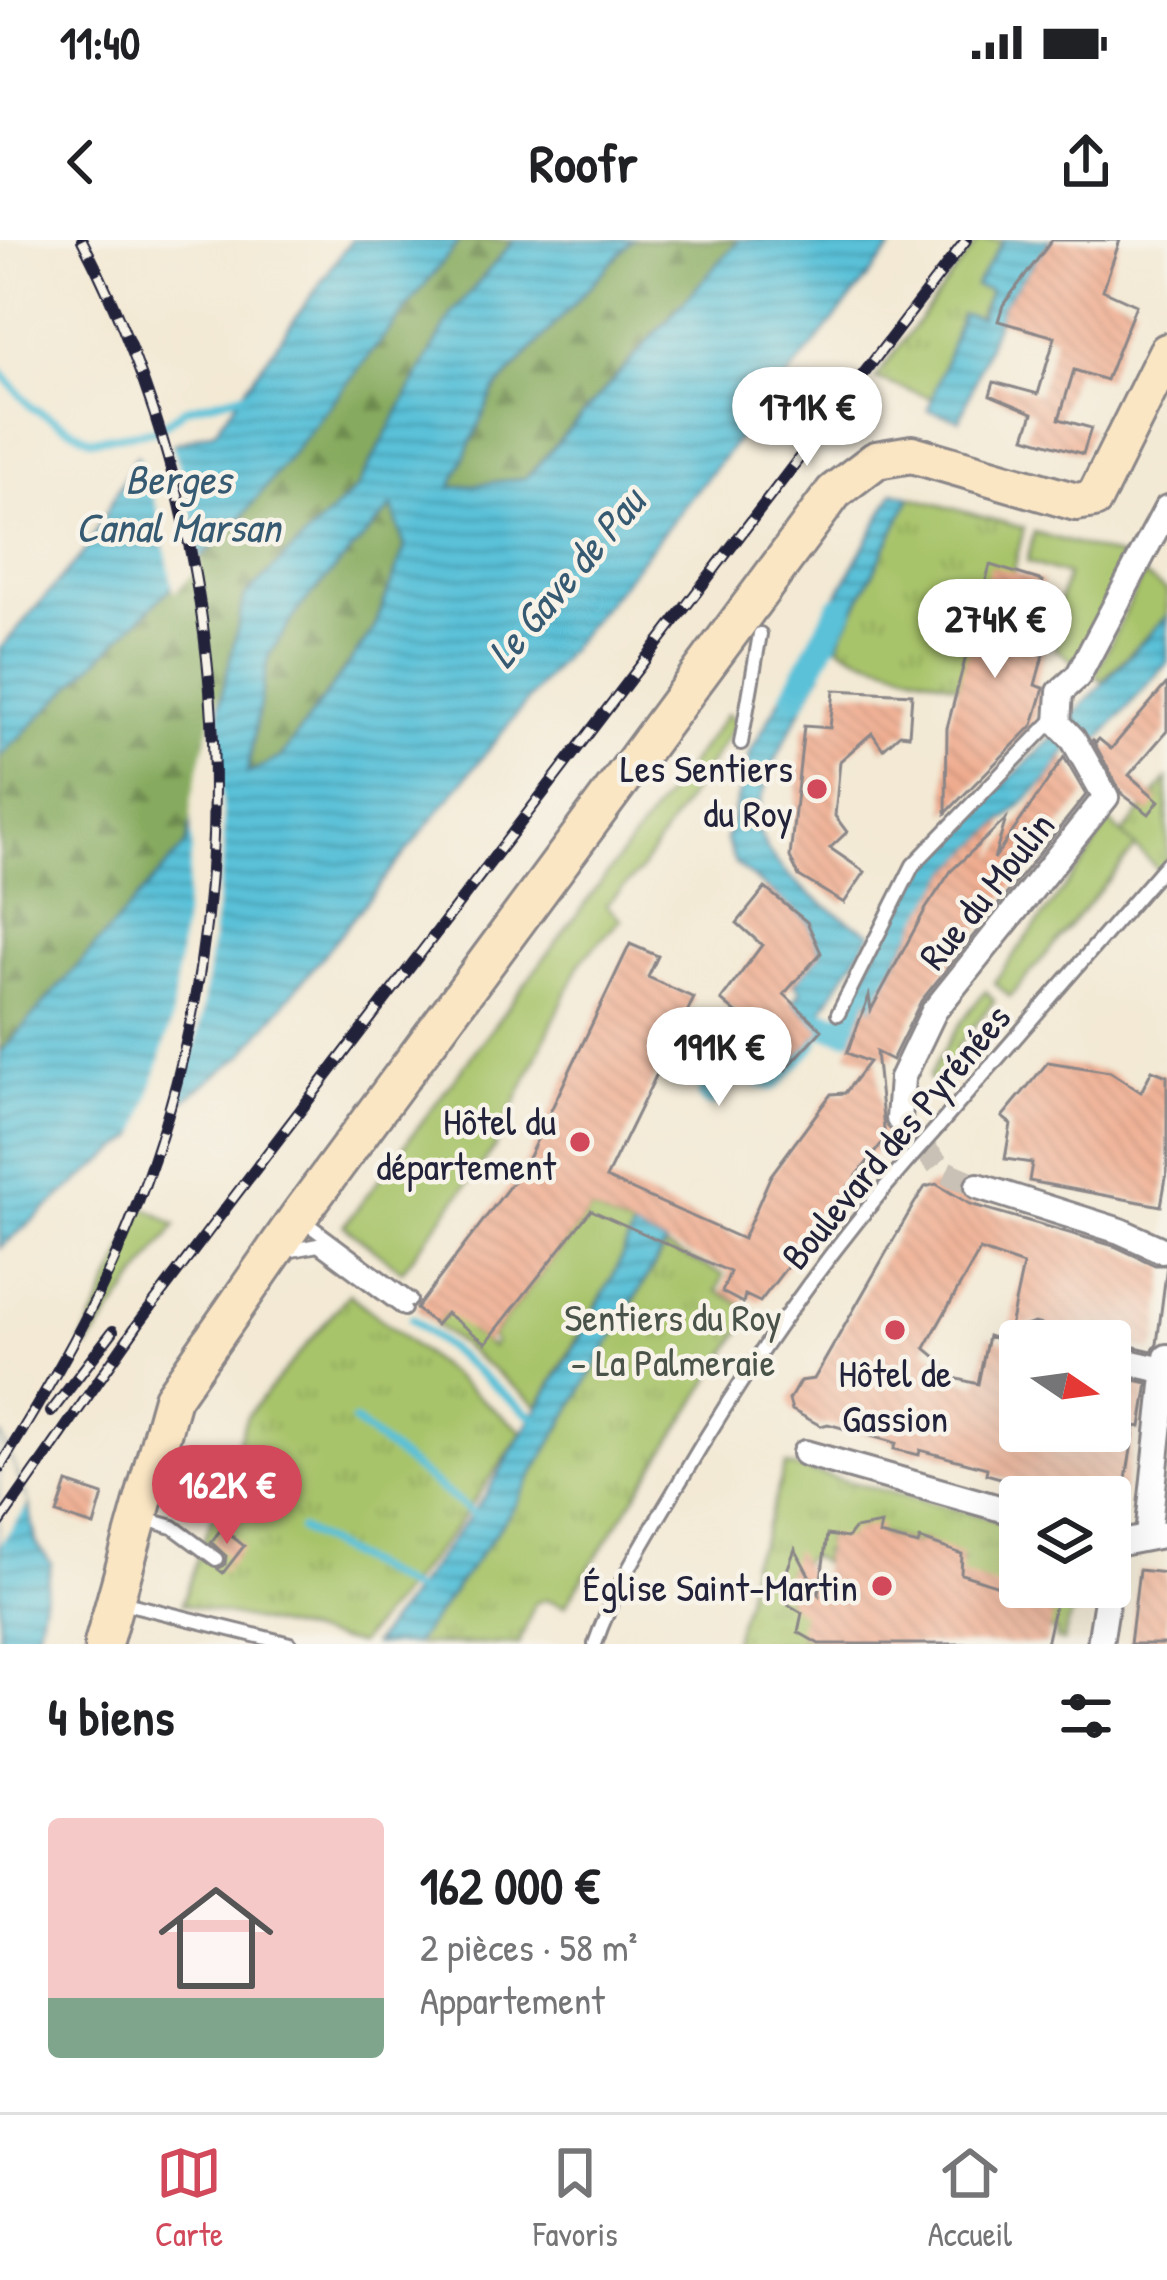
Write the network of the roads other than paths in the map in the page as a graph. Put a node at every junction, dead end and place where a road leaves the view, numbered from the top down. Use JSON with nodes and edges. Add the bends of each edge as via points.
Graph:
{"nodes":[{"id":1,"x":1167,"y":352,"type":"edge"},
{"id":2,"x":1167,"y":508,"type":"edge"},
{"id":3,"x":760,"y":634,"type":"dead end"},
{"id":4,"x":1062,"y":719,"type":"junction"},
{"id":5,"x":741,"y":743,"type":"dead end"},
{"id":6,"x":1163,"y":867,"type":"edge"},
{"id":7,"x":838,"y":1014,"type":"dead end"},
{"id":8,"x":898,"y":1119,"type":"dead end"},
{"id":9,"x":978,"y":1186,"type":"tunnel mouth"},
{"id":10,"x":298,"y":1217,"type":"junction"},
{"id":11,"x":1162,"y":1250,"type":"dead end"},
{"id":12,"x":262,"y":1270,"type":"junction"},
{"id":13,"x":1131,"y":1361,"type":"edge"},
{"id":14,"x":1166,"y":1366,"type":"edge"},
{"id":15,"x":806,"y":1453,"type":"dead end"},
{"id":16,"x":999,"y":1508,"type":"edge"},
{"id":17,"x":138,"y":1517,"type":"junction"},
{"id":18,"x":1157,"y":1534,"type":"edge"},
{"id":19,"x":216,"y":1558,"type":"dead end"},
{"id":20,"x":114,"y":1600,"type":"junction"},
{"id":21,"x":1106,"y":1608,"type":"edge"},
{"id":22,"x":103,"y":1644,"type":"edge"},
{"id":23,"x":290,"y":1644,"type":"edge"},
{"id":24,"x":595,"y":1644,"type":"edge"},
{"id":25,"x":1100,"y":1644,"type":"edge"}],
"edges":[{"from":1,"to":10,"type":"main road","via":[[1094,499],[1076,502],[912,454],[876,460],[834,492]]},
{"from":2,"to":4,"type":"street"},
{"from":3,"to":5,"type":"lane"},
{"from":4,"to":7,"type":"lane","via":[[913,865]]},
{"from":4,"to":8,"type":"street","name":"Rue du Moulin","via":[[1106,797],[934,1011],[902,1078]]},
{"from":6,"to":24,"type":"lane","name":"Boulevard des Pyrénées","bridge":true,"via":[[825,1260],[740,1379],[634,1560]]},
{"from":9,"to":11,"type":"street"},
{"from":10,"to":12,"type":"main road"},
{"from":10,"to":12,"type":"lane","via":[[407,1305],[318,1245],[292,1248]]},
{"from":12,"to":17,"type":"main road","via":[[172,1398]]},
{"from":13,"to":14,"type":"street"},
{"from":14,"to":18,"type":"street"},
{"from":15,"to":16,"type":"street"},
{"from":17,"to":19,"type":"lane","via":[[173,1527]]},
{"from":17,"to":20,"type":"main road"},
{"from":20,"to":22,"type":"main road"},
{"from":20,"to":23,"type":"lane"},
{"from":21,"to":25,"type":"street"}]}
